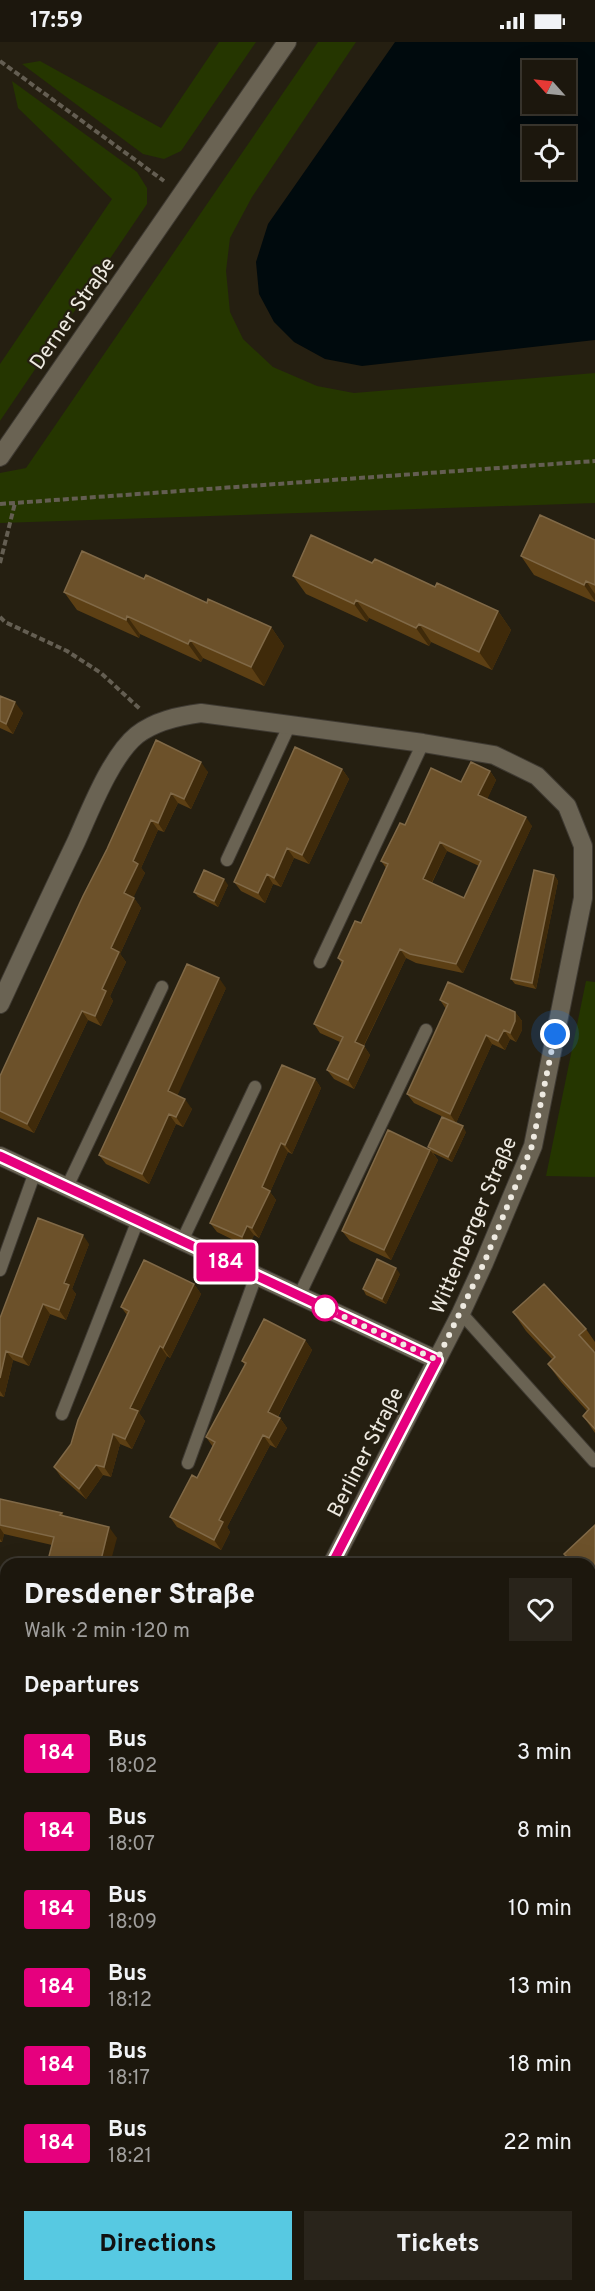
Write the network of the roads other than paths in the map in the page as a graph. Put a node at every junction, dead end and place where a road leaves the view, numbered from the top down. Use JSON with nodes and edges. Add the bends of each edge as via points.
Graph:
{"nodes":[{"id":1,"x":287,"y":42,"type":"edge"},
{"id":2,"x":4,"y":451,"type":"edge"},
{"id":3,"x":290,"y":724,"type":"junction"},
{"id":4,"x":423,"y":743,"type":"junction"},
{"id":5,"x":227,"y":860,"type":"dead end"},
{"id":6,"x":320,"y":962,"type":"dead end"},
{"id":7,"x":162,"y":987,"type":"dead end"},
{"id":8,"x":0,"y":1005,"type":"edge"},
{"id":9,"x":426,"y":1030,"type":"dead end"},
{"id":10,"x":255,"y":1087,"type":"dead end"},
{"id":11,"x":0,"y":1156,"type":"edge"},
{"id":12,"x":35,"y":1172,"type":"junction"},
{"id":13,"x":67,"y":1187,"type":"junction"},
{"id":14,"x":138,"y":1220,"type":"junction"},
{"id":15,"x":182,"y":1241,"type":"junction"},
{"id":16,"x":0,"y":1270,"type":"edge"},
{"id":17,"x":256,"y":1276,"type":"junction"},
{"id":18,"x":299,"y":1296,"type":"junction"},
{"id":19,"x":461,"y":1313,"type":"junction"},
{"id":20,"x":437,"y":1360,"type":"junction"},
{"id":21,"x":62,"y":1414,"type":"dead end"},
{"id":22,"x":594,"y":1461,"type":"edge"},
{"id":23,"x":188,"y":1463,"type":"dead end"},
{"id":24,"x":335,"y":1558,"type":"edge"}],
"edges":[{"from":1,"to":2,"type":"street","name":"Derner Straße"},
{"from":3,"to":4,"type":"street","name":"Wittenberger Straße"},
{"from":3,"to":5,"type":"lane"},
{"from":3,"to":8,"type":"street","name":"Wittenberger Straße","via":[[201,713],[156,724],[122,749]]},
{"from":4,"to":6,"type":"lane"},
{"from":4,"to":19,"type":"street","name":"Wittenberger Straße","via":[[495,755],[537,776],[567,806],[583,846],[583,898],[532,1146]]},
{"from":7,"to":13,"type":"lane"},
{"from":9,"to":18,"type":"lane"},
{"from":10,"to":15,"type":"lane"},
{"from":11,"to":12,"type":"street"},
{"from":12,"to":13,"type":"street"},
{"from":12,"to":16,"type":"lane"},
{"from":13,"to":14,"type":"street"},
{"from":14,"to":15,"type":"street"},
{"from":14,"to":21,"type":"lane"},
{"from":15,"to":17,"type":"street"},
{"from":17,"to":18,"type":"street"},
{"from":17,"to":23,"type":"lane"},
{"from":18,"to":20,"type":"street"},
{"from":19,"to":20,"type":"street","name":"Wittenberger Straße"},
{"from":19,"to":22,"type":"lane"},
{"from":20,"to":24,"type":"street","name":"Berliner Straße"}]}
